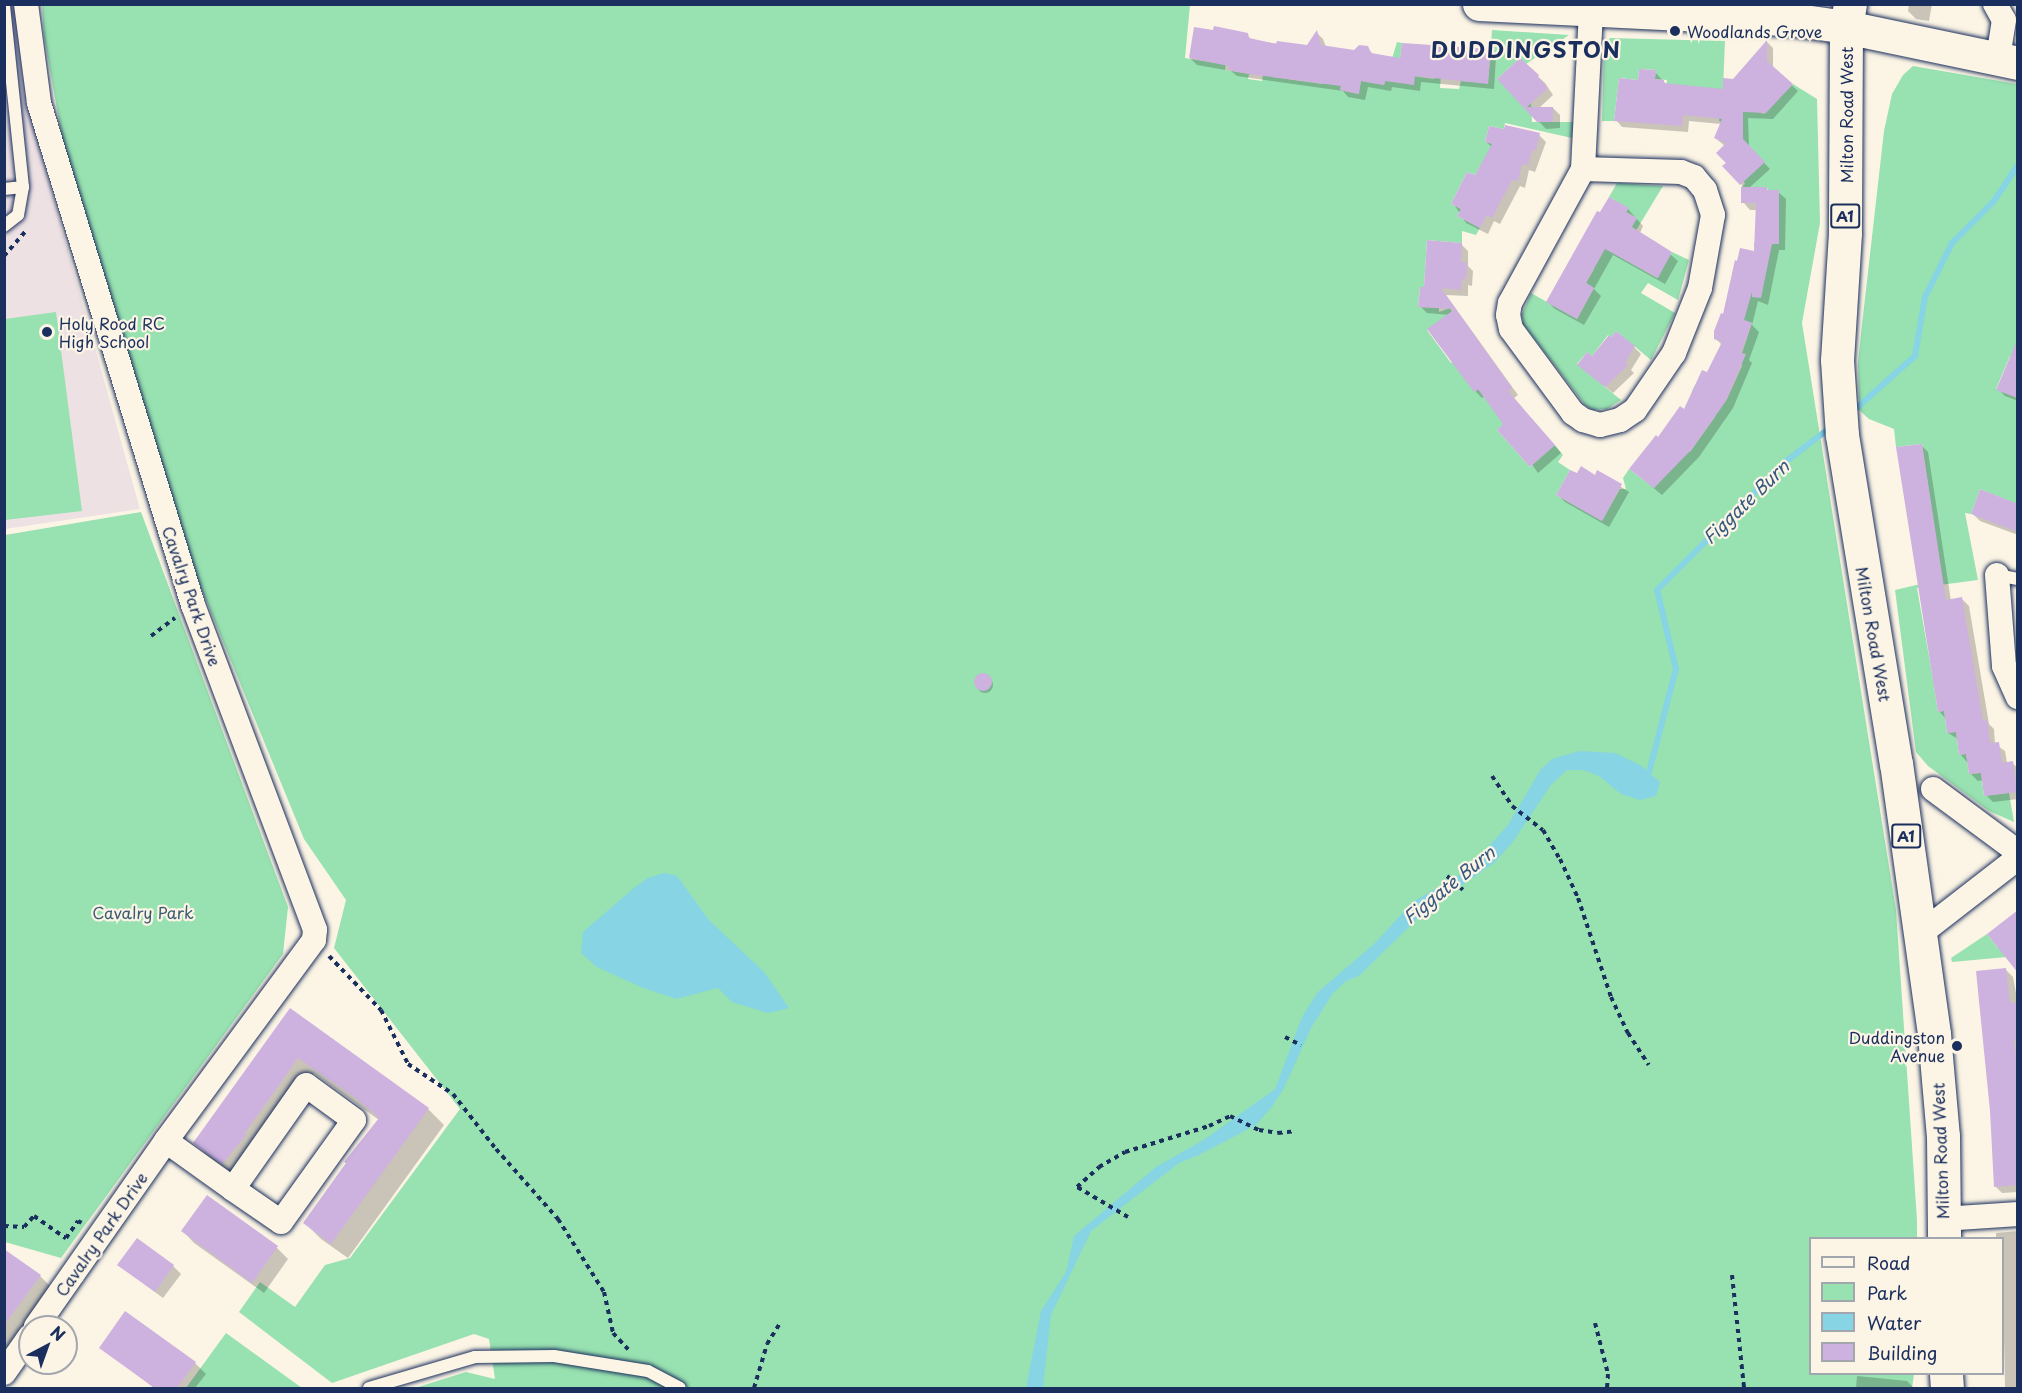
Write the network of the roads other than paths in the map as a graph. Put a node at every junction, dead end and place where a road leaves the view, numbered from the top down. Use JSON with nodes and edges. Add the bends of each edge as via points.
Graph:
{"nodes":[{"id":1,"x":26,"y":4,"type":"edge"},
{"id":2,"x":1995,"y":4,"type":"edge"},
{"id":3,"x":1490,"y":5,"type":"edge"},
{"id":4,"x":4,"y":6,"type":"edge"},
{"id":5,"x":1591,"y":11,"type":"junction"},
{"id":6,"x":1848,"y":16,"type":"edge"},
{"id":7,"x":2008,"y":61,"type":"edge"},
{"id":8,"x":8,"y":76,"type":"edge"},
{"id":9,"x":10,"y":134,"type":"edge"},
{"id":10,"x":1583,"y":169,"type":"junction"},
{"id":11,"x":23,"y":187,"type":"junction"},
{"id":12,"x":4,"y":189,"type":"edge"},
{"id":13,"x":4,"y":226,"type":"edge"},
{"id":14,"x":2007,"y":577,"type":"edge"},
{"id":15,"x":2018,"y":697,"type":"edge"},
{"id":16,"x":1933,"y":789,"type":"dead end"},
{"id":17,"x":2018,"y":852,"type":"edge"},
{"id":18,"x":2018,"y":858,"type":"edge"},
{"id":19,"x":1920,"y":934,"type":"junction"},
{"id":20,"x":166,"y":1141,"type":"junction"},
{"id":21,"x":233,"y":1189,"type":"junction"},
{"id":22,"x":2018,"y":1214,"type":"edge"},
{"id":23,"x":1944,"y":1229,"type":"edge"},
{"id":24,"x":44,"y":1315,"type":"edge"},
{"id":25,"x":18,"y":1353,"type":"edge"},
{"id":26,"x":4,"y":1373,"type":"edge"},
{"id":27,"x":369,"y":1389,"type":"edge"},
{"id":28,"x":680,"y":1389,"type":"edge"}],
"edges":[{"from":1,"to":20,"type":"street","name":"Cavalry Park Drive","via":[[39,103],[193,605],[315,930],[314,940]]},
{"from":2,"to":7,"type":"street","via":[[2004,20]]},
{"from":3,"to":5,"type":"main road"},
{"from":4,"to":8,"type":"lane"},
{"from":5,"to":6,"type":"main road","via":[[1790,19]]},
{"from":5,"to":10,"type":"street"},
{"from":6,"to":7,"type":"main road"},
{"from":6,"to":19,"type":"main road","name":"Milton Road West","number":"A1","via":[[1845,233],[1838,360],[1841,420]]},
{"from":8,"to":9,"type":"lane"},
{"from":9,"to":11,"type":"lane"},
{"from":10,"to":10,"type":"street","via":[[1681,172],[1694,177],[1706,190],[1713,215],[1700,288],[1674,354],[1635,410],[1620,420],[1600,425],[1574,413],[1511,329],[1508,315],[1510,303]]},
{"from":11,"to":12,"type":"lane"},
{"from":11,"to":13,"type":"lane","via":[[18,216]]},
{"from":14,"to":15,"type":"street","via":[[2004,666]]},
{"from":16,"to":17,"type":"street"},
{"from":18,"to":19,"type":"street"},
{"from":19,"to":23,"type":"main road","name":"Milton Road West","number":"A1","via":[[1943,1136]]},
{"from":20,"to":21,"type":"street"},
{"from":20,"to":24,"type":"street","name":"Cavalry Park Drive"},
{"from":21,"to":21,"type":"street","via":[[281,1222],[354,1120],[306,1085]]},
{"from":22,"to":23,"type":"street"},
{"from":25,"to":26,"type":"street"},
{"from":27,"to":28,"type":"lane","via":[[475,1357],[554,1356],[648,1371]]}]}
